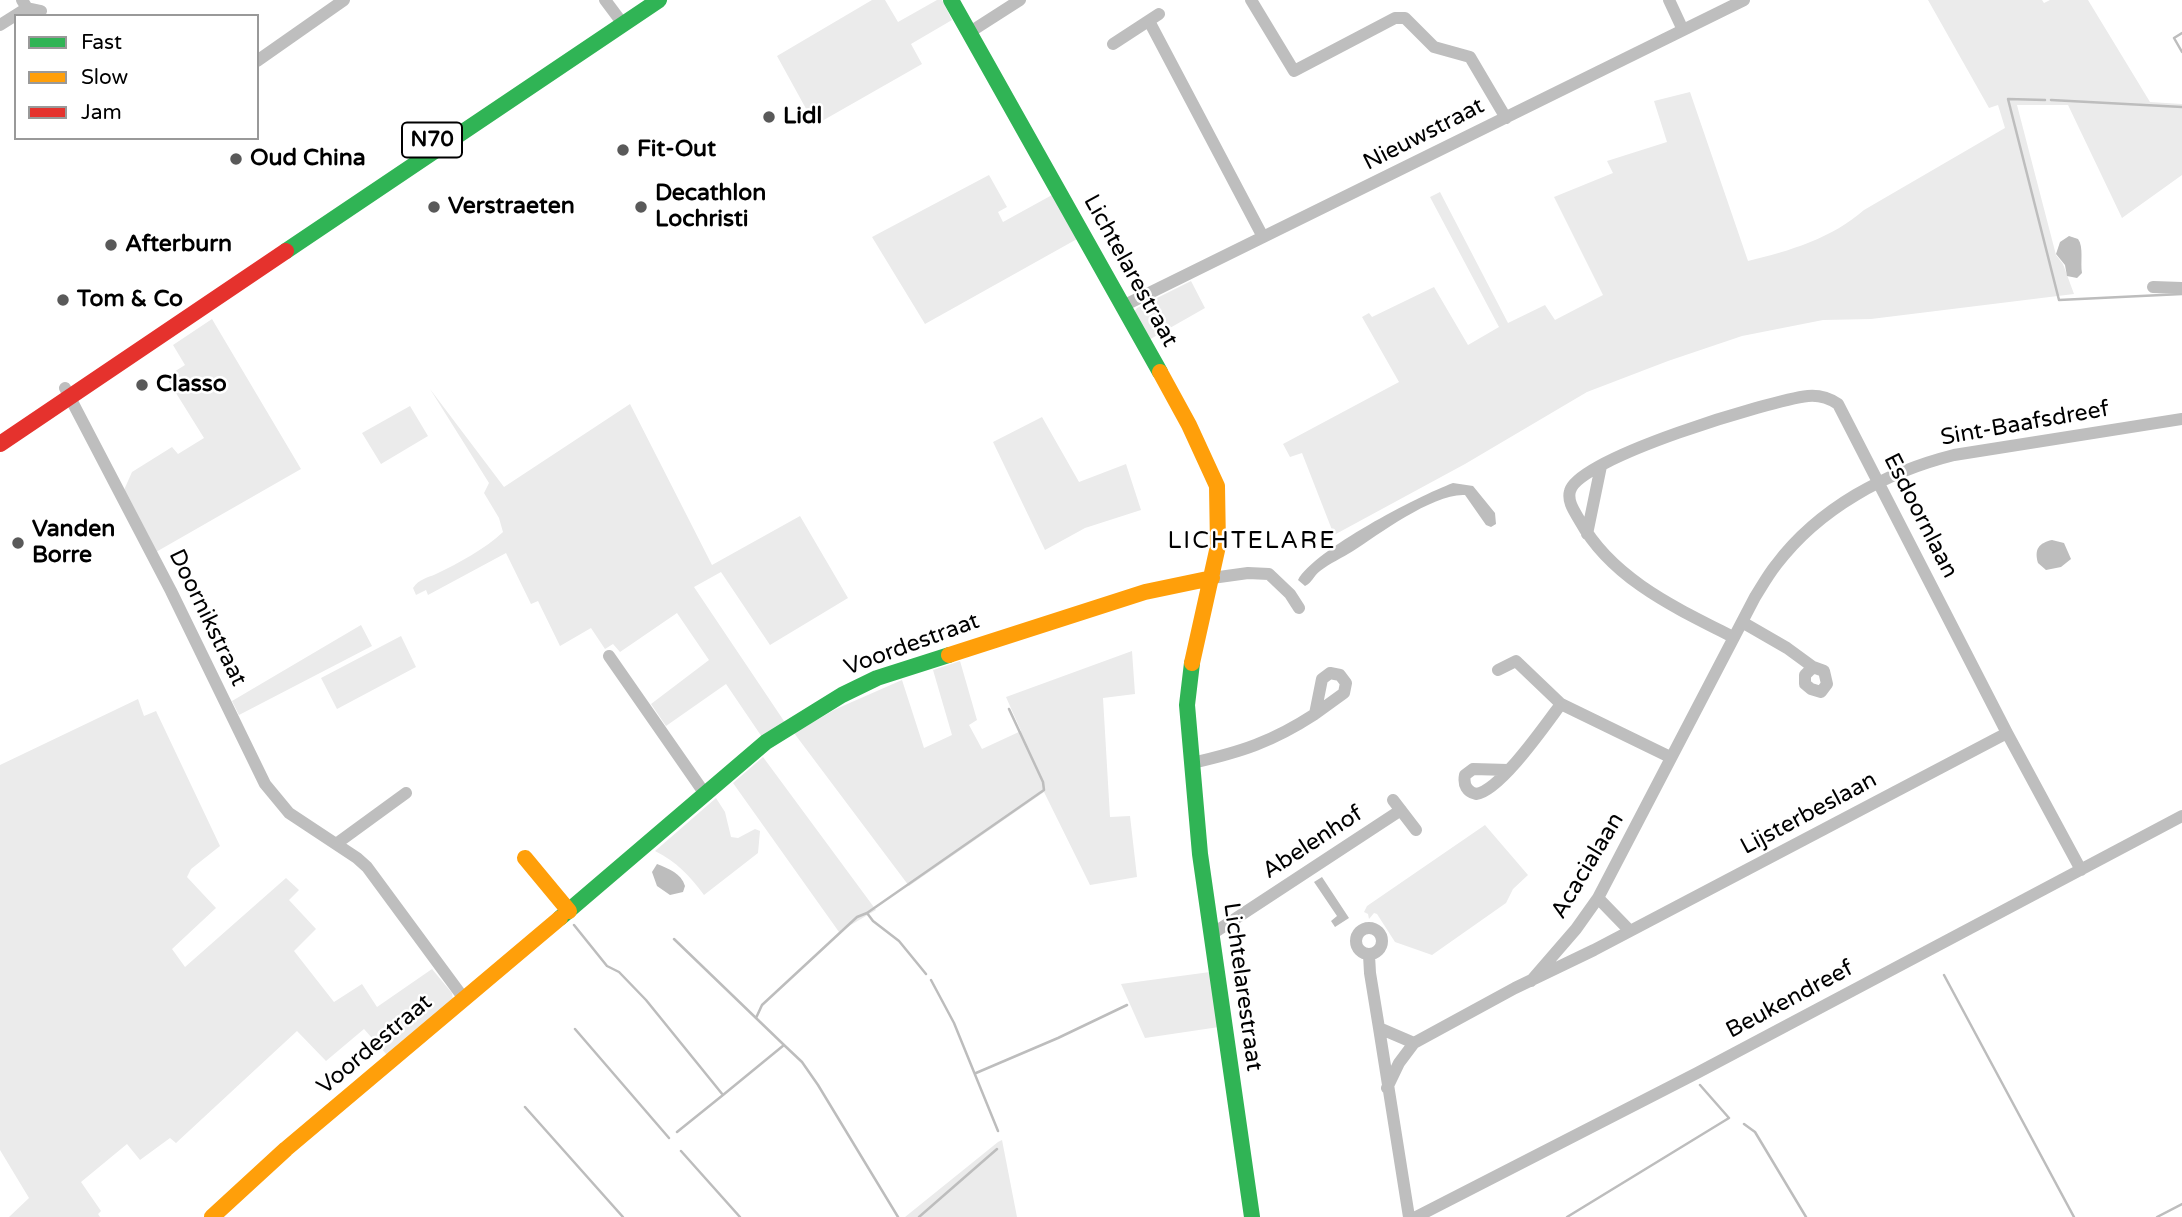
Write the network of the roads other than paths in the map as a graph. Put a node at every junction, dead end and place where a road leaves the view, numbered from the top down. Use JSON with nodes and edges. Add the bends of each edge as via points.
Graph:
{"nodes":[{"id":1,"x":344,"y":0,"type":"edge"},
{"id":2,"x":605,"y":0,"type":"edge"},
{"id":3,"x":639,"y":0,"type":"edge"},
{"id":4,"x":659,"y":0,"type":"edge"},
{"id":5,"x":951,"y":0,"type":"edge"},
{"id":6,"x":1020,"y":0,"type":"edge"},
{"id":7,"x":1251,"y":0,"type":"edge"},
{"id":8,"x":1669,"y":0,"type":"edge"},
{"id":9,"x":1744,"y":0,"type":"edge"},
{"id":10,"x":24,"y":4,"type":"edge"},
{"id":11,"x":41,"y":11,"type":"dead end"},
{"id":12,"x":620,"y":20,"type":"junction"},
{"id":13,"x":0,"y":25,"type":"edge"},
{"id":14,"x":1683,"y":30,"type":"junction"},
{"id":15,"x":970,"y":32,"type":"junction"},
{"id":16,"x":1113,"y":44,"type":"dead end"},
{"id":17,"x":259,"y":60,"type":"edge"},
{"id":18,"x":1506,"y":118,"type":"junction"},
{"id":19,"x":1263,"y":237,"type":"junction"},
{"id":20,"x":2153,"y":287,"type":"dead end"},
{"id":21,"x":2182,"y":288,"type":"edge"},
{"id":22,"x":1123,"y":306,"type":"junction"},
{"id":23,"x":68,"y":392,"type":"junction"},
{"id":24,"x":2182,"y":419,"type":"edge"},
{"id":25,"x":0,"y":431,"type":"edge"},
{"id":26,"x":0,"y":444,"type":"edge"},
{"id":27,"x":1601,"y":466,"type":"junction"},
{"id":28,"x":1879,"y":482,"type":"junction"},
{"id":29,"x":1587,"y":534,"type":"junction"},
{"id":30,"x":1212,"y":578,"type":"junction"},
{"id":31,"x":1299,"y":608,"type":"dead end"},
{"id":32,"x":1742,"y":622,"type":"junction"},
{"id":33,"x":1734,"y":638,"type":"junction"},
{"id":34,"x":609,"y":656,"type":"dead end"},
{"id":35,"x":1813,"y":667,"type":"dead end"},
{"id":36,"x":1499,"y":670,"type":"dead end"},
{"id":37,"x":1561,"y":704,"type":"junction"},
{"id":38,"x":1315,"y":714,"type":"dead end"},
{"id":39,"x":2007,"y":733,"type":"junction"},
{"id":40,"x":1670,"y":757,"type":"junction"},
{"id":41,"x":1192,"y":763,"type":"junction"},
{"id":42,"x":1508,"y":770,"type":"dead end"},
{"id":43,"x":406,"y":793,"type":"dead end"},
{"id":44,"x":705,"y":794,"type":"junction"},
{"id":45,"x":2182,"y":816,"type":"edge"},
{"id":46,"x":1416,"y":830,"type":"dead end"},
{"id":47,"x":336,"y":844,"type":"junction"},
{"id":48,"x":525,"y":858,"type":"dead end"},
{"id":49,"x":2081,"y":870,"type":"junction"},
{"id":50,"x":1598,"y":898,"type":"junction"},
{"id":51,"x":569,"y":911,"type":"junction"},
{"id":52,"x":1630,"y":931,"type":"junction"},
{"id":53,"x":1212,"y":934,"type":"junction"},
{"id":54,"x":1369,"y":955,"type":"dead end"},
{"id":55,"x":1531,"y":981,"type":"junction"},
{"id":56,"x":465,"y":1000,"type":"junction"},
{"id":57,"x":1380,"y":1028,"type":"junction"},
{"id":58,"x":1414,"y":1043,"type":"junction"},
{"id":59,"x":1387,"y":1088,"type":"junction"},
{"id":60,"x":212,"y":1217,"type":"edge"},
{"id":61,"x":1252,"y":1217,"type":"edge"},
{"id":62,"x":1409,"y":1217,"type":"edge"},
{"id":63,"x":1416,"y":1217,"type":"edge"}],
"edges":[{"from":1,"to":17,"type":"street"},
{"from":2,"to":12,"type":"street"},
{"from":3,"to":12,"type":"street","number":"N70"},
{"from":4,"to":12,"type":"street","number":"N70"},
{"from":5,"to":15,"type":"street","name":"Lichtelarestraat"},
{"from":6,"to":15,"type":"street"},
{"from":7,"to":18,"type":"street","via":[[1294,71],[1395,18],[1405,18],[1434,47],[1470,57]]},
{"from":8,"to":14,"type":"street"},
{"from":9,"to":14,"type":"street","name":"Nieuwstraat"},
{"from":10,"to":11,"type":"street"},
{"from":10,"to":13,"type":"street"},
{"from":12,"to":23,"type":"street","number":"N70"},
{"from":14,"to":18,"type":"street","name":"Nieuwstraat"},
{"from":15,"to":22,"type":"street","name":"Lichtelarestraat"},
{"from":16,"to":19,"type":"street","via":[[1154,18]]},
{"from":18,"to":19,"type":"street","name":"Nieuwstraat"},
{"from":19,"to":22,"type":"street","name":"Nieuwstraat"},
{"from":20,"to":21,"type":"street"},
{"from":22,"to":30,"type":"street","name":"Lichtelarestraat","via":[[1217,486],[1218,546]]},
{"from":23,"to":25,"type":"street","number":"N70"},
{"from":23,"to":26,"type":"street","number":"N70"},
{"from":23,"to":47,"type":"street","name":"Doornikstraat","via":[[265,784],[289,813]]},
{"from":24,"to":28,"type":"street","name":"Sint-Baafsdreef","via":[[1954,455]]},
{"from":27,"to":28,"type":"street","name":"Esdoornlaan","via":[[1693,427],[1808,396],[1838,404]]},
{"from":27,"to":29,"type":"street"},
{"from":27,"to":29,"type":"street","name":"Esdoornlaan","via":[[1577,480],[1570,491],[1571,505]]},
{"from":28,"to":32,"type":"street","name":"Acacialaan","via":[[1833,509],[1803,536],[1776,564]]},
{"from":28,"to":39,"type":"street","name":"Esdoornlaan"},
{"from":29,"to":33,"type":"street","name":"Esdoornlaan","via":[[1621,571],[1674,607]]},
{"from":30,"to":31,"type":"street","via":[[1269,574]]},
{"from":30,"to":41,"type":"street","name":"Lichtelarestraat","via":[[1188,690]]},
{"from":30,"to":44,"type":"street","name":"Voordestraat","via":[[1145,592],[877,678],[766,742]]},
{"from":32,"to":33,"type":"street","name":"Acacialaan"},
{"from":32,"to":35,"type":"street"},
{"from":33,"to":40,"type":"street","name":"Acacialaan"},
{"from":34,"to":44,"type":"street"},
{"from":36,"to":37,"type":"street","via":[[1516,661]]},
{"from":37,"to":40,"type":"street"},
{"from":37,"to":42,"type":"street"},
{"from":38,"to":41,"type":"street","via":[[1265,743]]},
{"from":39,"to":49,"type":"street","name":"Esdoornlaan"},
{"from":39,"to":52,"type":"street","name":"Lijsterbeslaan"},
{"from":40,"to":50,"type":"street","name":"Acacialaan"},
{"from":41,"to":53,"type":"street","name":"Lichtelarestraat"},
{"from":43,"to":47,"type":"street"},
{"from":44,"to":51,"type":"street","name":"Voordestraat"},
{"from":45,"to":49,"type":"street","name":"Beukendreef"},
{"from":46,"to":53,"type":"street","name":"Abelenhof","via":[[1397,805]]},
{"from":47,"to":56,"type":"street","name":"Doornikstraat","via":[[367,867]]},
{"from":48,"to":51,"type":"street"},
{"from":49,"to":63,"type":"street","name":"Beukendreef"},
{"from":50,"to":52,"type":"street"},
{"from":50,"to":55,"type":"street","name":"Acacialaan"},
{"from":51,"to":56,"type":"street","name":"Voordestraat"},
{"from":52,"to":55,"type":"street","name":"Lijsterbeslaan"},
{"from":53,"to":61,"type":"street","name":"Lichtelarestraat"},
{"from":54,"to":57,"type":"street"},
{"from":55,"to":58,"type":"street","name":"Acacialaan"},
{"from":56,"to":60,"type":"street","name":"Voordestraat"},
{"from":57,"to":58,"type":"street"},
{"from":57,"to":59,"type":"street"},
{"from":58,"to":59,"type":"street","name":"Acacialaan"},
{"from":59,"to":62,"type":"street"}]}
